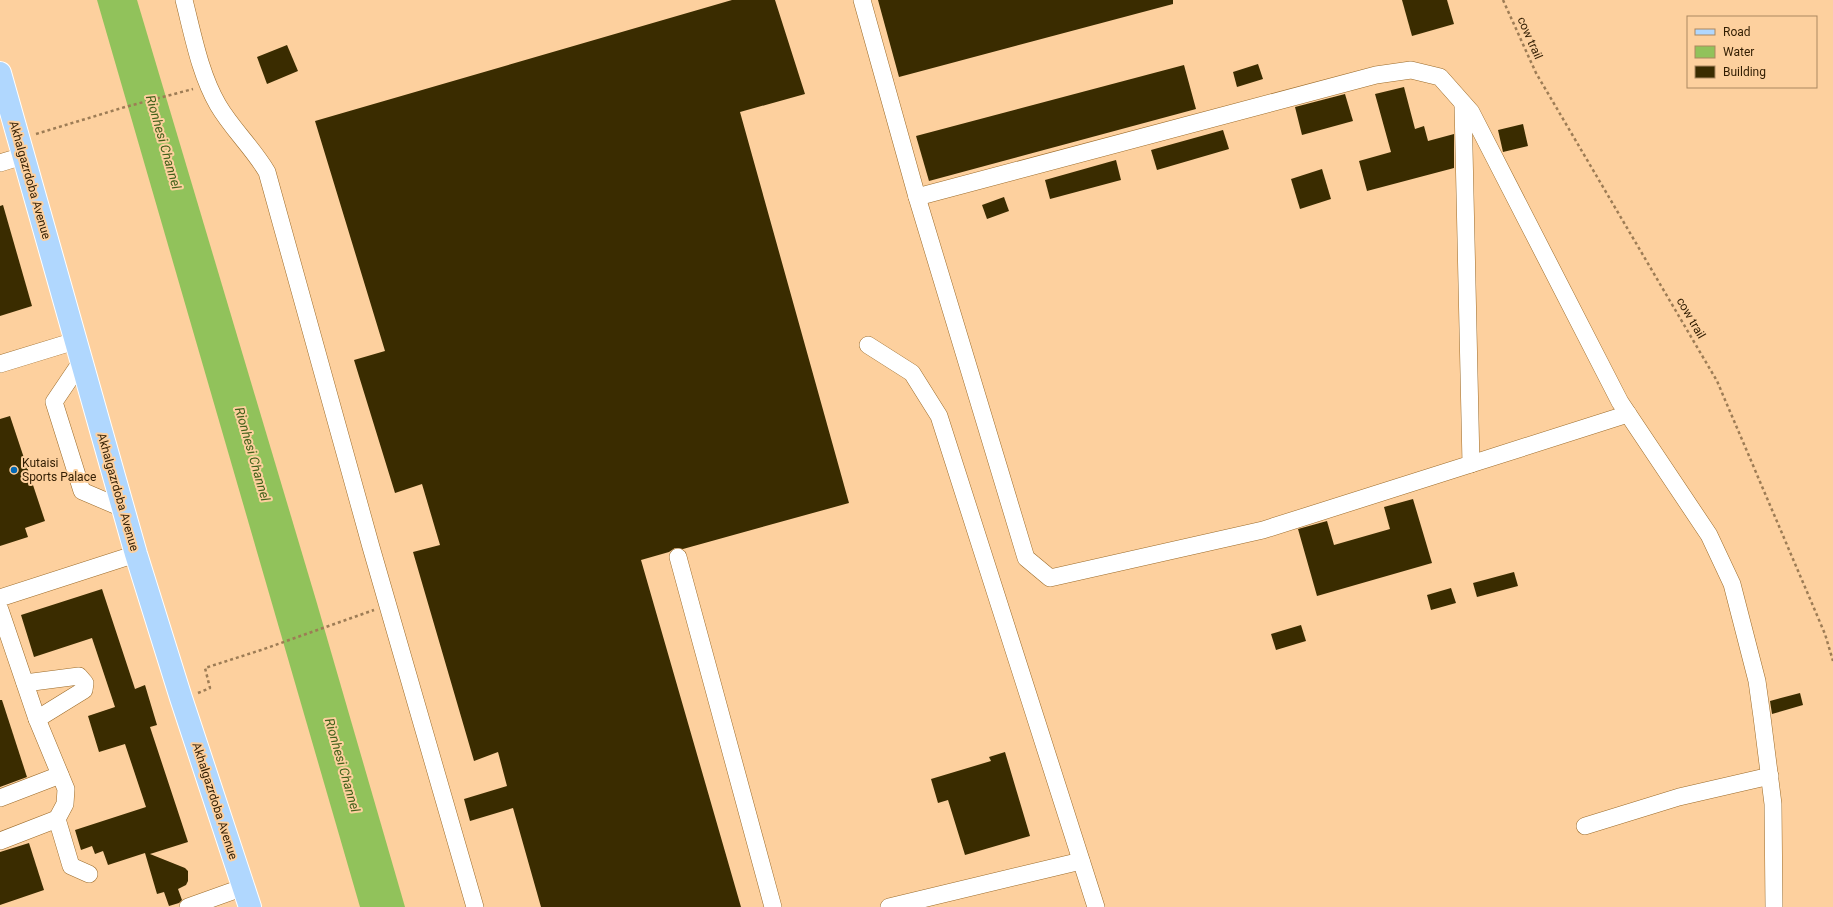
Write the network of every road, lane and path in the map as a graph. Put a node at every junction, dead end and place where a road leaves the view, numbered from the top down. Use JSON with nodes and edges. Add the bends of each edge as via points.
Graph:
{"nodes":[{"id":1,"x":184,"y":0,"type":"edge"},
{"id":2,"x":862,"y":0,"type":"edge"},
{"id":3,"x":1503,"y":0,"type":"edge"},
{"id":4,"x":0,"y":73,"type":"edge"},
{"id":5,"x":190,"y":90,"type":"dead end"},
{"id":6,"x":1463,"y":104,"type":"junction"},
{"id":7,"x":21,"y":148,"type":"junction"},
{"id":8,"x":0,"y":164,"type":"edge"},
{"id":9,"x":917,"y":197,"type":"junction"},
{"id":10,"x":75,"y":341,"type":"junction"},
{"id":11,"x":868,"y":345,"type":"dead end"},
{"id":12,"x":81,"y":362,"type":"junction"},
{"id":13,"x":0,"y":364,"type":"edge"},
{"id":14,"x":1628,"y":414,"type":"junction"},
{"id":15,"x":1471,"y":464,"type":"junction"},
{"id":16,"x":122,"y":508,"type":"junction"},
{"id":17,"x":136,"y":554,"type":"junction"},
{"id":18,"x":678,"y":557,"type":"dead end"},
{"id":19,"x":0,"y":598,"type":"edge"},
{"id":20,"x":359,"y":615,"type":"dead end"},
{"id":21,"x":1,"y":616,"type":"edge"},
{"id":22,"x":1833,"y":661,"type":"edge"},
{"id":23,"x":25,"y":683,"type":"junction"},
{"id":24,"x":181,"y":698,"type":"junction"},
{"id":25,"x":37,"y":719,"type":"junction"},
{"id":26,"x":60,"y":775,"type":"junction"},
{"id":27,"x":1770,"y":776,"type":"junction"},
{"id":28,"x":0,"y":798,"type":"edge"},
{"id":29,"x":57,"y":819,"type":"junction"},
{"id":30,"x":1585,"y":826,"type":"dead end"},
{"id":31,"x":0,"y":841,"type":"edge"},
{"id":32,"x":1081,"y":861,"type":"junction"},
{"id":33,"x":89,"y":874,"type":"dead end"},
{"id":34,"x":247,"y":897,"type":"edge"},
{"id":35,"x":188,"y":907,"type":"edge"},
{"id":36,"x":475,"y":907,"type":"edge"},
{"id":37,"x":773,"y":907,"type":"edge"},
{"id":38,"x":889,"y":907,"type":"edge"},
{"id":39,"x":1096,"y":907,"type":"edge"},
{"id":40,"x":1774,"y":907,"type":"edge"}],
"edges":[{"from":1,"to":36,"type":"street","via":[[203,70],[218,104],[267,172]]},
{"from":2,"to":9,"type":"street"},
{"from":3,"to":22,"type":"path","name":"cow trail","via":[[1536,73],[1717,381],[1826,634]]},
{"from":4,"to":7,"type":"main road","name":"Akhalgazrdoba Avenue"},
{"from":5,"to":7,"type":"path","via":[[125,107]]},
{"from":6,"to":9,"type":"street","via":[[1440,77],[1411,70],[1376,75]]},
{"from":6,"to":14,"type":"street","via":[[1471,112]]},
{"from":6,"to":15,"type":"street"},
{"from":7,"to":8,"type":"street"},
{"from":7,"to":10,"type":"main road","name":"Akhalgazrdoba Avenue"},
{"from":9,"to":15,"type":"street","via":[[1026,558],[1050,578],[1263,530]]},
{"from":10,"to":12,"type":"main road","name":"Akhalgazrdoba Avenue"},
{"from":10,"to":13,"type":"street"},
{"from":11,"to":32,"type":"street","via":[[912,373],[939,416]]},
{"from":12,"to":16,"type":"main road","name":"Akhalgazrdoba Avenue"},
{"from":12,"to":16,"type":"street","via":[[54,402],[82,491]]},
{"from":14,"to":15,"type":"street"},
{"from":14,"to":27,"type":"street","via":[[1710,535],[1732,584],[1757,682]]},
{"from":16,"to":17,"type":"main road","name":"Akhalgazrdoba Avenue"},
{"from":17,"to":19,"type":"street"},
{"from":17,"to":24,"type":"main road","name":"Akhalgazrdoba Avenue"},
{"from":18,"to":37,"type":"street"},
{"from":20,"to":24,"type":"path","via":[[204,668],[210,688]]},
{"from":21,"to":23,"type":"street"},
{"from":23,"to":25,"type":"street"},
{"from":23,"to":25,"type":"street","via":[[79,676],[85,683],[84,690]]},
{"from":24,"to":34,"type":"main road","name":"Akhalgazrdoba Avenue"},
{"from":25,"to":26,"type":"street"},
{"from":26,"to":28,"type":"street"},
{"from":26,"to":29,"type":"street","via":[[66,789],[65,804]]},
{"from":27,"to":30,"type":"street","via":[[1679,797]]},
{"from":27,"to":40,"type":"street","via":[[1773,804]]},
{"from":29,"to":31,"type":"street"},
{"from":29,"to":33,"type":"street","via":[[72,866]]},
{"from":32,"to":38,"type":"street"},
{"from":32,"to":39,"type":"street"},
{"from":34,"to":35,"type":"street"}]}
